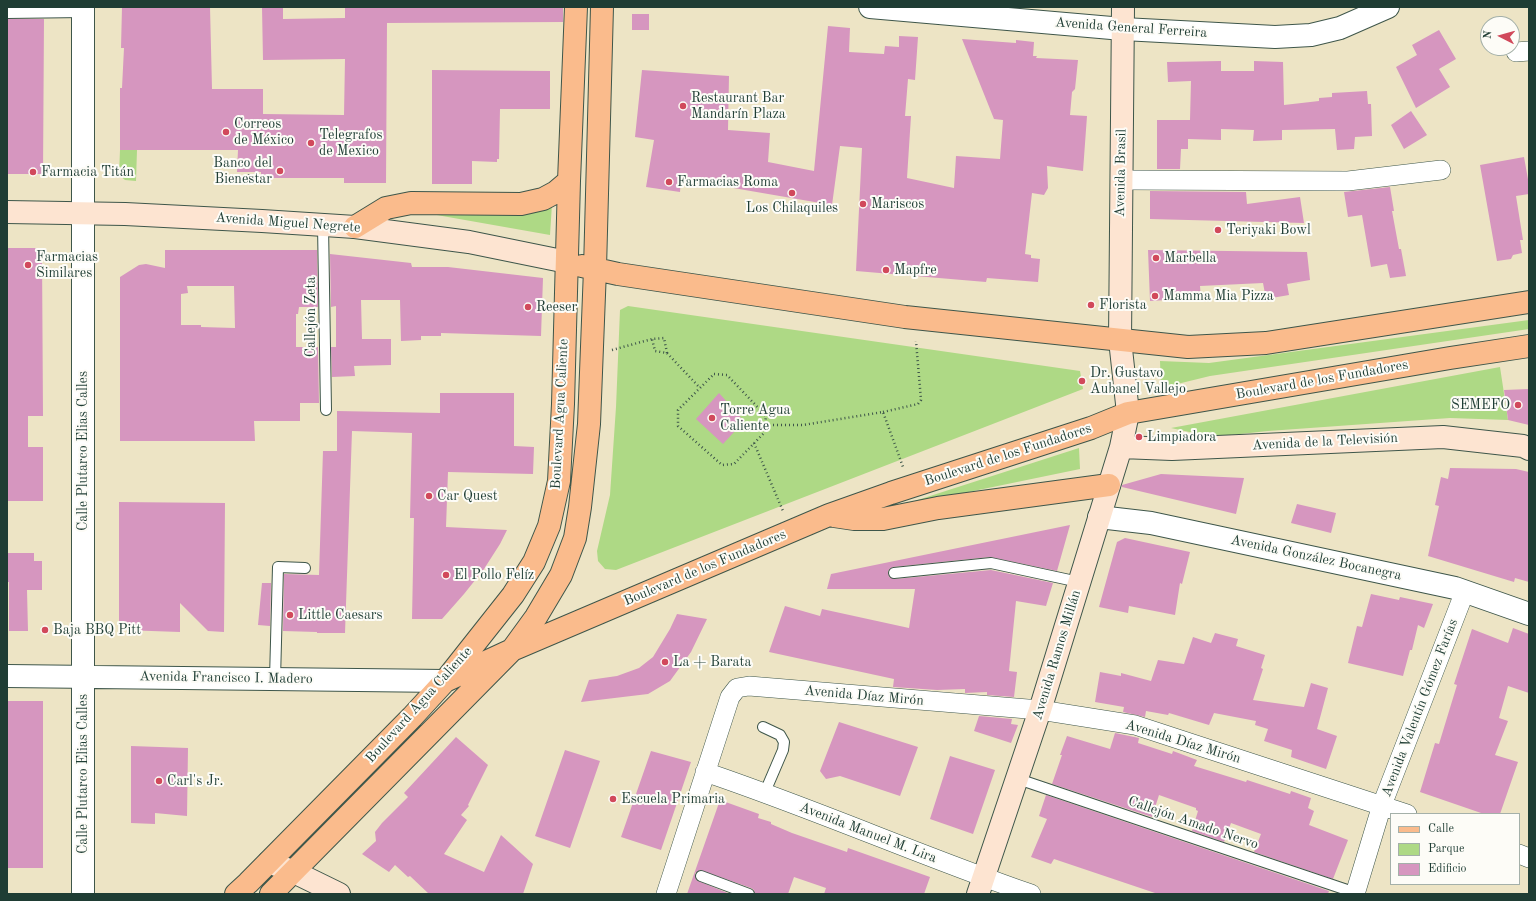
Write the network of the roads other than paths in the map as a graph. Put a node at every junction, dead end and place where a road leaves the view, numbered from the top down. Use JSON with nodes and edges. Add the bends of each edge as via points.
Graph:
{"nodes":[{"id":1,"x":576,"y":7,"type":"edge"},
{"id":2,"x":602,"y":7,"type":"edge"},
{"id":3,"x":870,"y":7,"type":"edge"},
{"id":4,"x":1123,"y":7,"type":"edge"},
{"id":5,"x":1388,"y":7,"type":"edge"},
{"id":6,"x":83,"y":9,"type":"edge"},
{"id":7,"x":7,"y":13,"type":"edge"},
{"id":8,"x":1123,"y":29,"type":"junction"},
{"id":9,"x":1441,"y":170,"type":"dead end"},
{"id":10,"x":1121,"y":180,"type":"junction"},
{"id":11,"x":569,"y":181,"type":"junction"},
{"id":12,"x":7,"y":212,"type":"edge"},
{"id":13,"x":83,"y":212,"type":"junction"},
{"id":14,"x":323,"y":225,"type":"junction"},
{"id":15,"x":355,"y":227,"type":"junction"},
{"id":16,"x":567,"y":262,"type":"junction"},
{"id":17,"x":595,"y":269,"type":"junction"},
{"id":18,"x":1529,"y":302,"type":"edge"},
{"id":19,"x":1120,"y":340,"type":"junction"},
{"id":20,"x":1529,"y":346,"type":"edge"},
{"id":21,"x":326,"y":410,"type":"dead end"},
{"id":22,"x":1128,"y":413,"type":"junction"},
{"id":23,"x":1121,"y":447,"type":"junction"},
{"id":24,"x":1529,"y":448,"type":"edge"},
{"id":25,"x":1109,"y":485,"type":"junction"},
{"id":26,"x":829,"y":515,"type":"junction"},
{"id":27,"x":1099,"y":517,"type":"junction"},
{"id":28,"x":305,"y":568,"type":"dead end"},
{"id":29,"x":894,"y":572,"type":"dead end"},
{"id":30,"x":1079,"y":582,"type":"junction"},
{"id":31,"x":1465,"y":591,"type":"junction"},
{"id":32,"x":1529,"y":614,"type":"edge"},
{"id":33,"x":512,"y":650,"type":"junction"},
{"id":34,"x":7,"y":676,"type":"edge"},
{"id":35,"x":83,"y":677,"type":"junction"},
{"id":36,"x":274,"y":679,"type":"junction"},
{"id":37,"x":445,"y":681,"type":"junction"},
{"id":38,"x":1040,"y":710,"type":"junction"},
{"id":39,"x":763,"y":727,"type":"dead end"},
{"id":40,"x":705,"y":772,"type":"junction"},
{"id":41,"x":1018,"y":779,"type":"junction"},
{"id":42,"x":765,"y":792,"type":"junction"},
{"id":43,"x":1382,"y":805,"type":"junction"},
{"id":44,"x":1404,"y":813,"type":"edge"},
{"id":45,"x":268,"y":862,"type":"junction"},
{"id":46,"x":294,"y":872,"type":"junction"},
{"id":47,"x":701,"y":876,"type":"dead end"},
{"id":48,"x":981,"y":886,"type":"edge"},
{"id":49,"x":83,"y":894,"type":"edge"},
{"id":50,"x":236,"y":894,"type":"edge"},
{"id":51,"x":271,"y":894,"type":"edge"},
{"id":52,"x":339,"y":894,"type":"edge"},
{"id":53,"x":666,"y":894,"type":"edge"},
{"id":54,"x":749,"y":894,"type":"edge"},
{"id":55,"x":1031,"y":894,"type":"edge"},
{"id":56,"x":1357,"y":894,"type":"edge"}],
"edges":[{"from":1,"to":11,"type":"main road","name":"Boulevard Agua Caliente"},
{"from":2,"to":17,"type":"main road","name":"Boulevard Agua Caliente"},
{"from":3,"to":8,"type":"street","name":"Avenida General Ferreira"},
{"from":4,"to":8,"type":"main road","name":"Avenida Brasil"},
{"from":5,"to":8,"type":"street","name":"Avenida General Ferreira","via":[[1340,28],[1311,35],[1275,37]]},
{"from":6,"to":7,"type":"lane"},
{"from":6,"to":13,"type":"street","name":"Calle Plutarco Elias Calles"},
{"from":8,"to":10,"type":"main road","name":"Avenida Brasil"},
{"from":9,"to":10,"type":"street","via":[[1348,182]]},
{"from":10,"to":19,"type":"main road","name":"Avenida Brasil"},
{"from":11,"to":15,"type":"main road","via":[[543,199],[521,204],[411,203],[386,208]]},
{"from":11,"to":16,"type":"main road","name":"Boulevard Agua Caliente"},
{"from":12,"to":13,"type":"main road","name":"Avenida Miguel Negrete"},
{"from":13,"to":14,"type":"main road","name":"Avenida Miguel Negrete"},
{"from":13,"to":35,"type":"street","name":"Calle Plutarco Elias Calles"},
{"from":14,"to":15,"type":"main road","name":"Avenida Miguel Negrete"},
{"from":14,"to":21,"type":"lane","name":"Callejón Zeta"},
{"from":15,"to":16,"type":"main road","name":"Avenida Miguel Negrete","via":[[469,242]]},
{"from":16,"to":17,"type":"main road"},
{"from":16,"to":37,"type":"main road","name":"Boulevard Agua Caliente","via":[[559,481],[549,526],[534,562],[513,596]]},
{"from":17,"to":19,"type":"main road","via":[[904,317]]},
{"from":17,"to":33,"type":"main road","name":"Boulevard Agua Caliente","via":[[589,424],[575,538],[561,575],[536,617]]},
{"from":18,"to":19,"type":"main road","via":[[1266,343],[1188,347]]},
{"from":19,"to":22,"type":"main road","name":"Avenida Brasil"},
{"from":20,"to":22,"type":"main road","name":"Boulevard de los Fundadores"},
{"from":22,"to":23,"type":"main road","name":"Avenida Ramos Millán"},
{"from":22,"to":26,"type":"main road","name":"Boulevard de los Fundadores","via":[[1091,428]]},
{"from":23,"to":24,"type":"main road","name":"Avenida de la Televisión","via":[[1172,449],[1443,437]]},
{"from":23,"to":25,"type":"main road","name":"Avenida Ramos Millán"},
{"from":25,"to":26,"type":"main road","via":[[938,508],[883,519],[854,519]]},
{"from":25,"to":27,"type":"main road","name":"Avenida Ramos Millán"},
{"from":26,"to":33,"type":"main road","name":"Boulevard de los Fundadores"},
{"from":27,"to":30,"type":"main road","name":"Avenida Ramos Millán"},
{"from":27,"to":31,"type":"street","name":"Avenida González Bocanegra","via":[[1151,523]]},
{"from":28,"to":36,"type":"lane","via":[[278,567]]},
{"from":29,"to":30,"type":"lane","via":[[991,564]]},
{"from":30,"to":38,"type":"main road","name":"Avenida Ramos Millán"},
{"from":31,"to":32,"type":"street","name":"Avenida González Bocanegra"},
{"from":31,"to":43,"type":"street","name":"Avenida Valentín Gómez Farías"},
{"from":33,"to":37,"type":"main road","name":"Boulevard de los Fundadores"},
{"from":33,"to":46,"type":"main road","name":"Boulevard Agua Caliente"},
{"from":34,"to":35,"type":"street","name":"Avenida Francisco I. Madero"},
{"from":35,"to":36,"type":"street","name":"Avenida Francisco I. Madero"},
{"from":35,"to":49,"type":"street","name":"Calle Plutarco Elias Calles"},
{"from":36,"to":37,"type":"street","name":"Avenida Francisco I. Madero"},
{"from":37,"to":45,"type":"main road","name":"Boulevard Agua Caliente"},
{"from":38,"to":40,"type":"street","name":"Avenida Díaz Mirón","via":[[748,686],[737,688],[730,697]]},
{"from":38,"to":41,"type":"main road","name":"Avenida Ramos Millán"},
{"from":38,"to":43,"type":"street","name":"Avenida Díaz Mirón","via":[[1135,725]]},
{"from":39,"to":42,"type":"lane","via":[[780,735],[784,742]]},
{"from":40,"to":42,"type":"street","name":"Avenida Manuel M. Lira"},
{"from":40,"to":53,"type":"street"},
{"from":41,"to":48,"type":"main road","name":"Avenida Ramos Millán"},
{"from":41,"to":56,"type":"lane","name":"Callejón Amado Nervo"},
{"from":42,"to":48,"type":"street","name":"Avenida Manuel M. Lira"},
{"from":43,"to":44,"type":"street","name":"Avenida Díaz Mirón"},
{"from":43,"to":56,"type":"street","name":"Avenida Valentín Gómez Farías"},
{"from":45,"to":46,"type":"main road"},
{"from":45,"to":50,"type":"main road","name":"Boulevard Agua Caliente"},
{"from":46,"to":51,"type":"main road","name":"Boulevard Agua Caliente"},
{"from":46,"to":52,"type":"main road"},
{"from":47,"to":54,"type":"lane"},
{"from":48,"to":55,"type":"street","name":"Avenida Manuel M. Lira"}]}
